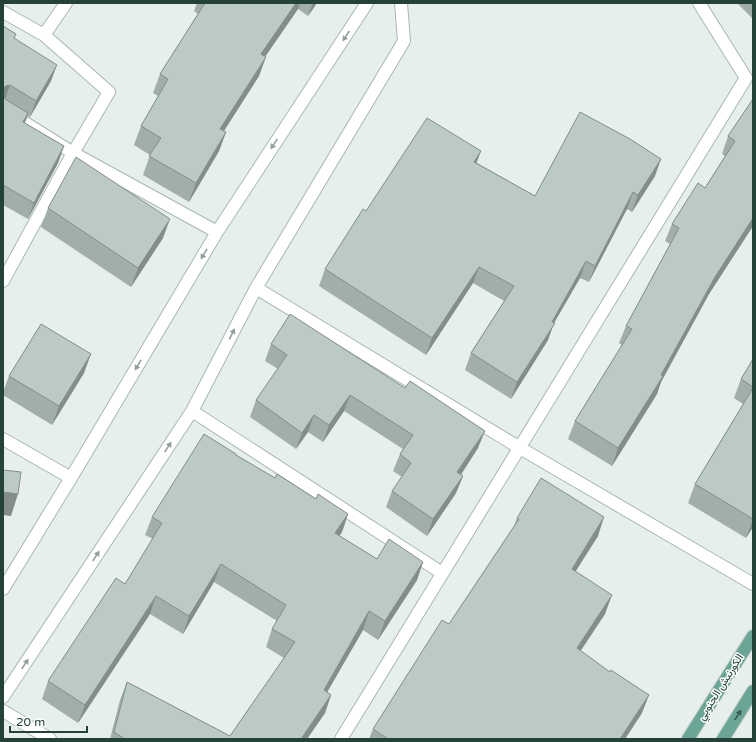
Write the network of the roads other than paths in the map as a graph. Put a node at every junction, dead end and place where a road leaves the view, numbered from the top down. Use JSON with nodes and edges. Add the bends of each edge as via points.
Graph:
{"nodes":[{"id":1,"x":66,"y":3,"type":"edge"},
{"id":2,"x":367,"y":3,"type":"edge"},
{"id":3,"x":401,"y":3,"type":"edge"},
{"id":4,"x":699,"y":3,"type":"edge"},
{"id":5,"x":3,"y":12,"type":"edge"},
{"id":6,"x":44,"y":35,"type":"junction"},
{"id":7,"x":3,"y":109,"type":"edge"},
{"id":8,"x":73,"y":153,"type":"junction"},
{"id":9,"x":217,"y":232,"type":"junction"},
{"id":10,"x":3,"y":281,"type":"edge"},
{"id":11,"x":256,"y":288,"type":"junction"},
{"id":12,"x":192,"y":411,"type":"junction"},
{"id":13,"x":3,"y":439,"type":"edge"},
{"id":14,"x":520,"y":448,"type":"junction"},
{"id":15,"x":71,"y":478,"type":"junction"},
{"id":16,"x":442,"y":573,"type":"junction"},
{"id":17,"x":753,"y":584,"type":"edge"},
{"id":18,"x":3,"y":589,"type":"edge"},
{"id":19,"x":753,"y":636,"type":"edge"},
{"id":20,"x":753,"y":691,"type":"edge"},
{"id":21,"x":3,"y":696,"type":"edge"},
{"id":22,"x":3,"y":711,"type":"edge"},
{"id":23,"x":50,"y":739,"type":"edge"},
{"id":24,"x":341,"y":739,"type":"edge"},
{"id":25,"x":688,"y":739,"type":"edge"},
{"id":26,"x":723,"y":739,"type":"edge"}],
"edges":[{"from":1,"to":6,"type":"street"},
{"from":2,"to":9,"type":"street","one_way":true},
{"from":3,"to":11,"type":"street","via":[[404,41]]},
{"from":4,"to":14,"type":"street","via":[[746,78]]},
{"from":5,"to":6,"type":"street"},
{"from":6,"to":8,"type":"street","via":[[109,92]]},
{"from":7,"to":8,"type":"street"},
{"from":8,"to":9,"type":"street"},
{"from":8,"to":10,"type":"street"},
{"from":9,"to":15,"type":"street","one_way":true},
{"from":12,"to":11,"type":"street","one_way":true},
{"from":11,"to":14,"type":"street"},
{"from":12,"to":16,"type":"street"},
{"from":21,"to":12,"type":"street","one_way":true},
{"from":13,"to":15,"type":"street"},
{"from":14,"to":16,"type":"street"},
{"from":14,"to":17,"type":"street"},
{"from":15,"to":18,"type":"street"},
{"from":16,"to":24,"type":"street"},
{"from":19,"to":25,"type":"main road","name":"الكورنيش الجنوبي"},
{"from":26,"to":20,"type":"main road","one_way":true},
{"from":22,"to":23,"type":"street"}]}
